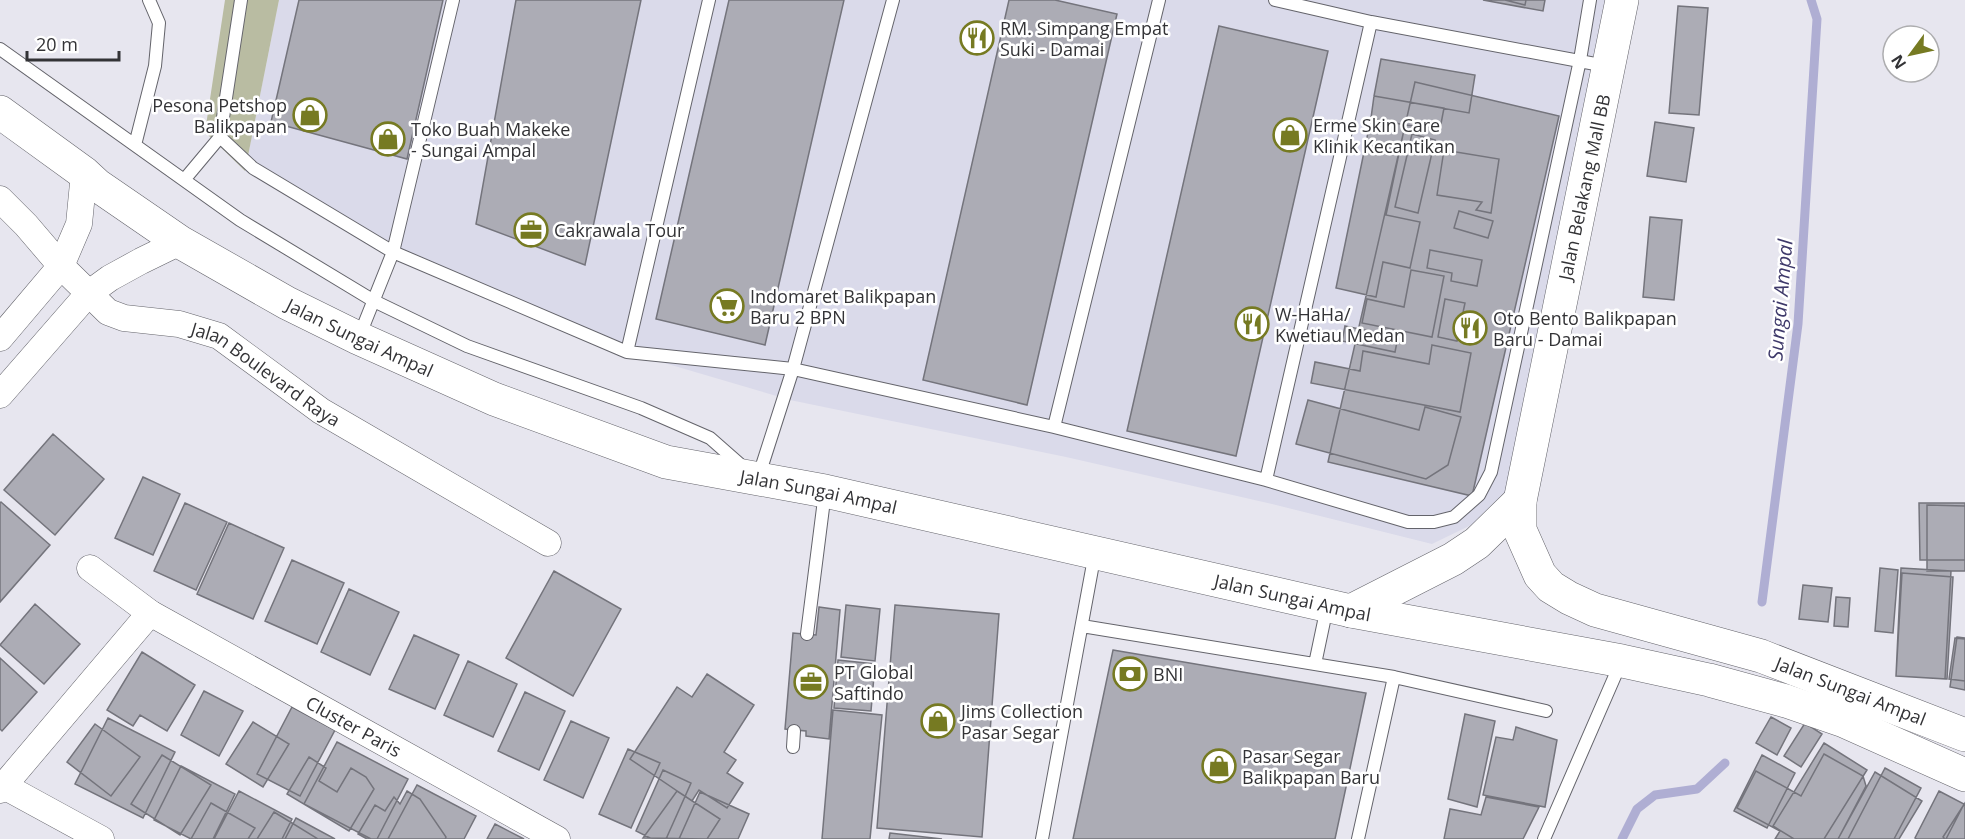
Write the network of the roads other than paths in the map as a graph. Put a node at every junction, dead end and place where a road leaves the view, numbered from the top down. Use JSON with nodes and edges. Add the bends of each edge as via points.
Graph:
{"nodes":[{"id":1,"x":149,"y":0,"type":"edge"},
{"id":2,"x":241,"y":0,"type":"edge"},
{"id":3,"x":453,"y":0,"type":"edge"},
{"id":4,"x":709,"y":0,"type":"edge"},
{"id":5,"x":892,"y":0,"type":"edge"},
{"id":6,"x":1159,"y":0,"type":"edge"},
{"id":7,"x":1275,"y":0,"type":"edge"},
{"id":8,"x":1590,"y":0,"type":"edge"},
{"id":9,"x":1622,"y":0,"type":"edge"},
{"id":10,"x":1371,"y":22,"type":"junction"},
{"id":11,"x":0,"y":50,"type":"edge"},
{"id":12,"x":1595,"y":64,"type":"junction"},
{"id":13,"x":0,"y":112,"type":"edge"},
{"id":14,"x":219,"y":137,"type":"junction"},
{"id":15,"x":135,"y":145,"type":"junction"},
{"id":16,"x":84,"y":173,"type":"junction"},
{"id":17,"x":184,"y":180,"type":"junction"},
{"id":18,"x":0,"y":199,"type":"edge"},
{"id":19,"x":180,"y":242,"type":"junction"},
{"id":20,"x":393,"y":252,"type":"junction"},
{"id":21,"x":53,"y":276,"type":"junction"},
{"id":22,"x":88,"y":294,"type":"junction"},
{"id":23,"x":374,"y":300,"type":"junction"},
{"id":24,"x":0,"y":338,"type":"edge"},
{"id":25,"x":358,"y":338,"type":"junction"},
{"id":26,"x":627,"y":352,"type":"junction"},
{"id":27,"x":793,"y":369,"type":"junction"},
{"id":28,"x":1,"y":393,"type":"edge"},
{"id":29,"x":1054,"y":427,"type":"junction"},
{"id":30,"x":758,"y":479,"type":"junction"},
{"id":31,"x":1266,"y":480,"type":"junction"},
{"id":32,"x":825,"y":491,"type":"junction"},
{"id":33,"x":1520,"y":501,"type":"junction"},
{"id":34,"x":548,"y":543,"type":"dead end"},
{"id":35,"x":1528,"y":550,"type":"joint"},
{"id":36,"x":1095,"y":552,"type":"junction"},
{"id":37,"x":90,"y":567,"type":"dead end"},
{"id":38,"x":1340,"y":608,"type":"junction"},
{"id":39,"x":150,"y":613,"type":"junction"},
{"id":40,"x":1082,"y":627,"type":"junction"},
{"id":41,"x":807,"y":634,"type":"dead end"},
{"id":42,"x":1622,"y":661,"type":"junction"},
{"id":43,"x":1315,"y":664,"type":"junction"},
{"id":44,"x":1394,"y":677,"type":"junction"},
{"id":45,"x":1546,"y":711,"type":"dead end"},
{"id":46,"x":1862,"y":711,"type":"junction"},
{"id":47,"x":795,"y":730,"type":"dead end"},
{"id":48,"x":1965,"y":735,"type":"edge"},
{"id":49,"x":793,"y":747,"type":"dead end"},
{"id":50,"x":1965,"y":775,"type":"edge"},
{"id":51,"x":2,"y":788,"type":"edge"},
{"id":52,"x":101,"y":839,"type":"edge"},
{"id":53,"x":557,"y":839,"type":"edge"},
{"id":54,"x":1042,"y":839,"type":"edge"},
{"id":55,"x":1358,"y":839,"type":"edge"},
{"id":56,"x":1544,"y":839,"type":"edge"}],
"edges":[{"from":1,"to":15,"type":"lane","via":[[159,23],[155,66]]},
{"from":2,"to":14,"type":"lane"},
{"from":3,"to":20,"type":"lane"},
{"from":4,"to":26,"type":"lane"},
{"from":5,"to":27,"type":"lane"},
{"from":6,"to":29,"type":"lane"},
{"from":7,"to":10,"type":"lane"},
{"from":8,"to":12,"type":"lane"},
{"from":9,"to":12,"type":"main road","name":"Jalan Belakang Mall BB"},
{"from":10,"to":12,"type":"lane"},
{"from":10,"to":31,"type":"lane"},
{"from":11,"to":15,"type":"lane"},
{"from":12,"to":31,"type":"lane","via":[[1491,472],[1479,495],[1454,517],[1408,522]]},
{"from":12,"to":33,"type":"main road","name":"Jalan Belakang Mall BB","via":[[1581,193]]},
{"from":13,"to":16,"type":"main road","name":"Jalan Sungai Ampal"},
{"from":14,"to":17,"type":"lane"},
{"from":14,"to":20,"type":"lane","via":[[253,168]]},
{"from":15,"to":17,"type":"lane"},
{"from":16,"to":19,"type":"main road","name":"Jalan Sungai Ampal"},
{"from":16,"to":21,"type":"street","via":[[80,224]]},
{"from":17,"to":23,"type":"lane","via":[[240,220]]},
{"from":18,"to":21,"type":"street","name":"Jalan Boulevard Raya","via":[[27,225]]},
{"from":19,"to":22,"type":"street","via":[[110,278]]},
{"from":19,"to":25,"type":"main road","name":"Jalan Sungai Ampal"},
{"from":20,"to":23,"type":"lane"},
{"from":20,"to":26,"type":"lane"},
{"from":21,"to":22,"type":"street","name":"Jalan Boulevard Raya"},
{"from":21,"to":24,"type":"street"},
{"from":22,"to":28,"type":"street"},
{"from":22,"to":34,"type":"street","name":"Jalan Boulevard Raya","via":[[108,312],[124,318],[179,324],[219,336],[321,411]]},
{"from":23,"to":25,"type":"lane"},
{"from":23,"to":30,"type":"lane","via":[[467,346],[641,408],[710,438]]},
{"from":25,"to":30,"type":"main road","name":"Jalan Sungai Ampal","via":[[494,399],[666,462]]},
{"from":26,"to":27,"type":"lane"},
{"from":27,"to":29,"type":"lane"},
{"from":27,"to":30,"type":"lane"},
{"from":29,"to":31,"type":"lane"},
{"from":30,"to":32,"type":"main road","name":"Jalan Sungai Ampal"},
{"from":32,"to":36,"type":"main road","name":"Jalan Sungai Ampal"},
{"from":32,"to":41,"type":"lane"},
{"from":33,"to":35,"type":"main road","name":"Jalan Belakang Mall BB","via":[[1520,530]]},
{"from":33,"to":38,"type":"main road","via":[[1477,543],[1453,559]]},
{"from":35,"to":46,"type":"main road","name":"Jalan Sungai Ampal","via":[[1540,575],[1569,598],[1595,610],[1734,649]]},
{"from":36,"to":38,"type":"main road","name":"Jalan Sungai Ampal"},
{"from":36,"to":40,"type":"lane"},
{"from":37,"to":39,"type":"street","name":"Cluster Paris"},
{"from":38,"to":42,"type":"main road","name":"Jalan Sungai Ampal"},
{"from":38,"to":43,"type":"lane"},
{"from":39,"to":51,"type":"street"},
{"from":39,"to":53,"type":"street","name":"Cluster Paris"},
{"from":40,"to":43,"type":"lane"},
{"from":40,"to":54,"type":"lane"},
{"from":42,"to":46,"type":"main road","name":"Jalan Sungai Ampal","via":[[1786,701]]},
{"from":42,"to":56,"type":"lane"},
{"from":43,"to":44,"type":"lane"},
{"from":44,"to":45,"type":"lane"},
{"from":44,"to":55,"type":"lane"},
{"from":46,"to":48,"type":"main road","name":"Jalan Sungai Ampal"},
{"from":46,"to":50,"type":"main road","name":"Jalan Sungai Ampal"},
{"from":47,"to":49,"type":"lane"},
{"from":51,"to":52,"type":"street"}]}
